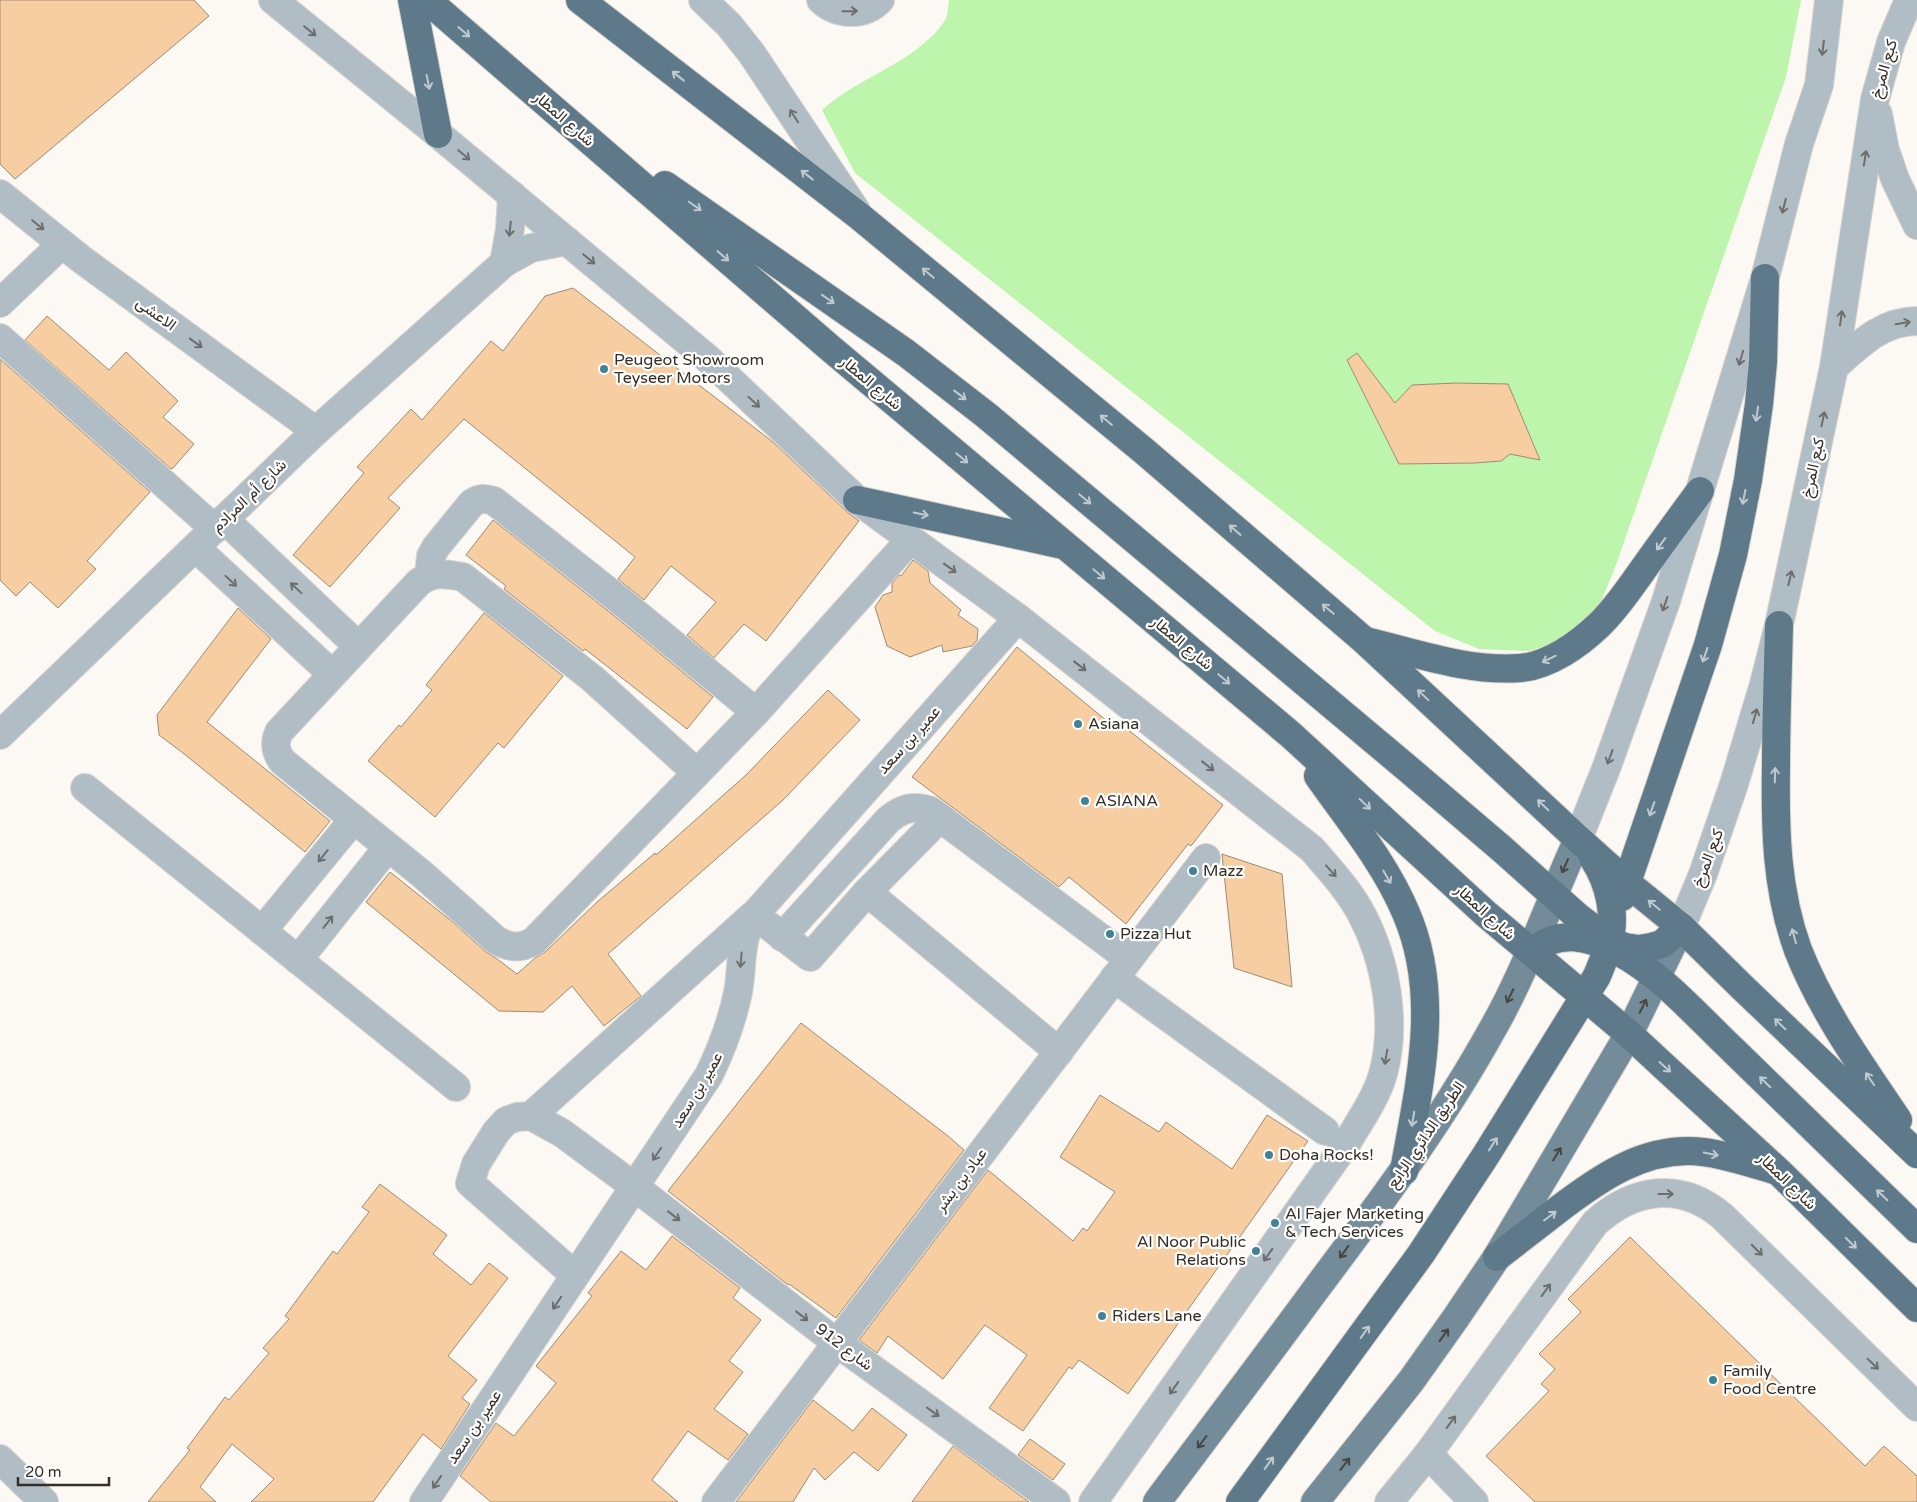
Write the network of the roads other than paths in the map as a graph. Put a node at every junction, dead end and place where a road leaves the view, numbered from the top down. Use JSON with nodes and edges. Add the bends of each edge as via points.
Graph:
{"nodes":[{"id":1,"x":273,"y":0,"type":"edge"},
{"id":2,"x":412,"y":0,"type":"edge"},
{"id":3,"x":427,"y":0,"type":"edge"},
{"id":4,"x":580,"y":0,"type":"edge"},
{"id":5,"x":703,"y":0,"type":"edge"},
{"id":6,"x":821,"y":0,"type":"edge"},
{"id":7,"x":880,"y":0,"type":"edge"},
{"id":8,"x":1829,"y":0,"type":"edge"},
{"id":9,"x":1908,"y":0,"type":"edge"},
{"id":10,"x":540,"y":98,"type":"junction"},
{"id":11,"x":1875,"y":99,"type":"junction"},
{"id":12,"x":438,"y":134,"type":"junction"},
{"id":13,"x":0,"y":194,"type":"edge"},
{"id":14,"x":512,"y":195,"type":"junction"},
{"id":15,"x":859,"y":216,"type":"junction"},
{"id":16,"x":1917,"y":225,"type":"edge"},
{"id":17,"x":567,"y":240,"type":"junction"},
{"id":18,"x":62,"y":244,"type":"junction"},
{"id":19,"x":504,"y":263,"type":"junction"},
{"id":20,"x":1765,"y":278,"type":"junction"},
{"id":21,"x":0,"y":303,"type":"edge"},
{"id":22,"x":1917,"y":321,"type":"edge"},
{"id":23,"x":0,"y":338,"type":"edge"},
{"id":24,"x":1834,"y":366,"type":"junction"},
{"id":25,"x":316,"y":430,"type":"junction"},
{"id":26,"x":1700,"y":490,"type":"junction"},
{"id":27,"x":857,"y":500,"type":"junction"},
{"id":28,"x":220,"y":524,"type":"junction"},
{"id":29,"x":910,"y":540,"type":"junction"},
{"id":30,"x":1066,"y":546,"type":"junction"},
{"id":31,"x":196,"y":548,"type":"junction"},
{"id":32,"x":429,"y":575,"type":"junction"},
{"id":33,"x":1018,"y":618,"type":"junction"},
{"id":34,"x":1779,"y":625,"type":"junction"},
{"id":35,"x":1365,"y":641,"type":"junction"},
{"id":36,"x":358,"y":646,"type":"junction"},
{"id":37,"x":332,"y":674,"type":"junction"},
{"id":38,"x":756,"y":712,"type":"junction"},
{"id":39,"x":1291,"y":735,"type":"junction"},
{"id":40,"x":0,"y":736,"type":"edge"},
{"id":41,"x":697,"y":773,"type":"junction"},
{"id":42,"x":85,"y":788,"type":"dead end"},
{"id":43,"x":940,"y":818,"type":"junction"},
{"id":44,"x":354,"y":819,"type":"junction"},
{"id":45,"x":1578,"y":838,"type":"junction"},
{"id":46,"x":388,"y":847,"type":"junction"},
{"id":47,"x":1206,"y":858,"type":"dead end"},
{"id":48,"x":1627,"y":883,"type":"junction"},
{"id":49,"x":867,"y":892,"type":"junction"},
{"id":50,"x":1553,"y":894,"type":"junction"},
{"id":51,"x":754,"y":914,"type":"junction"},
{"id":52,"x":1681,"y":927,"type":"junction"},
{"id":53,"x":262,"y":931,"type":"junction"},
{"id":54,"x":782,"y":937,"type":"junction"},
{"id":55,"x":1610,"y":945,"type":"junction"},
{"id":56,"x":1531,"y":952,"type":"junction"},
{"id":57,"x":298,"y":960,"type":"junction"},
{"id":58,"x":1122,"y":969,"type":"junction"},
{"id":59,"x":1656,"y":978,"type":"junction"},
{"id":60,"x":1584,"y":997,"type":"junction"},
{"id":61,"x":1629,"y":1034,"type":"junction"},
{"id":62,"x":1058,"y":1052,"type":"junction"},
{"id":63,"x":456,"y":1088,"type":"dead end"},
{"id":64,"x":531,"y":1116,"type":"junction"},
{"id":65,"x":1325,"y":1131,"type":"dead end"},
{"id":66,"x":1917,"y":1148,"type":"edge"},
{"id":67,"x":1917,"y":1154,"type":"edge"},
{"id":68,"x":1404,"y":1171,"type":"junction"},
{"id":69,"x":1779,"y":1172,"type":"junction"},
{"id":70,"x":635,"y":1186,"type":"junction"},
{"id":71,"x":1917,"y":1229,"type":"edge"},
{"id":72,"x":1497,"y":1257,"type":"junction"},
{"id":73,"x":570,"y":1271,"type":"dead end"},
{"id":74,"x":1917,"y":1308,"type":"edge"},
{"id":75,"x":837,"y":1343,"type":"junction"},
{"id":76,"x":1917,"y":1407,"type":"edge"},
{"id":77,"x":1428,"y":1454,"type":"junction"},
{"id":78,"x":0,"y":1459,"type":"edge"},
{"id":79,"x":44,"y":1502,"type":"edge"},
{"id":80,"x":424,"y":1502,"type":"edge"},
{"id":81,"x":716,"y":1502,"type":"edge"},
{"id":82,"x":1056,"y":1502,"type":"edge"},
{"id":83,"x":1093,"y":1502,"type":"edge"},
{"id":84,"x":1157,"y":1502,"type":"edge"},
{"id":85,"x":1240,"y":1502,"type":"edge"},
{"id":86,"x":1315,"y":1502,"type":"edge"},
{"id":87,"x":1389,"y":1502,"type":"edge"},
{"id":88,"x":1474,"y":1502,"type":"edge"}],
"edges":[{"from":1,"to":12,"type":"street","one_way":true},
{"from":2,"to":12,"type":"highway","one_way":true},
{"from":3,"to":10,"type":"highway","name":"شارع المطار","one_way":true},
{"from":15,"to":4,"type":"highway","one_way":true},
{"from":15,"to":5,"type":"street","one_way":true,"via":[[752,54]]},
{"from":6,"to":7,"type":"street","one_way":true,"via":[[844,12],[863,11]]},
{"from":8,"to":20,"type":"street","one_way":true,"via":[[1819,85],[1799,144]]},
{"from":9,"to":11,"type":"street","name":"كبع المرخ"},
{"from":10,"to":30,"type":"highway","name":"شارع المطار","one_way":true},
{"from":10,"to":50,"type":"highway","one_way":true,"via":[[906,353],[1407,768]]},
{"from":11,"to":16,"type":"street","via":[[1895,179]]},
{"from":24,"to":11,"type":"street","name":"كبع المرخ","one_way":true},
{"from":12,"to":14,"type":"street","one_way":true},
{"from":13,"to":18,"type":"street","name":"الاعشى","one_way":true},
{"from":14,"to":17,"type":"street"},
{"from":14,"to":19,"type":"street","one_way":true},
{"from":35,"to":15,"type":"highway","one_way":true,"via":[[1144,451]]},
{"from":17,"to":19,"type":"street","name":"شارع أم المرادم","via":[[530,248]]},
{"from":17,"to":27,"type":"street","one_way":true,"via":[[706,357]]},
{"from":18,"to":21,"type":"street"},
{"from":18,"to":25,"type":"street","name":"الاعشى","one_way":true},
{"from":19,"to":25,"type":"street","name":"شارع أم المرادم"},
{"from":20,"to":26,"type":"street","one_way":true},
{"from":20,"to":48,"type":"highway","one_way":true,"via":[[1759,404],[1733,554],[1708,646]]},
{"from":24,"to":22,"type":"street","one_way":true,"via":[[1883,328]]},
{"from":23,"to":28,"type":"street"},
{"from":34,"to":24,"type":"street","name":"كبع المرخ","one_way":true},
{"from":25,"to":28,"type":"street","name":"شارع أم المرادم"},
{"from":26,"to":35,"type":"highway","one_way":true,"via":[[1600,624],[1551,659],[1522,668],[1480,666]]},
{"from":26,"to":45,"type":"street","one_way":true,"via":[[1666,601]]},
{"from":27,"to":29,"type":"street"},
{"from":27,"to":30,"type":"highway","one_way":true},
{"from":28,"to":31,"type":"street","name":"شارع أم المرادم"},
{"from":36,"to":28,"type":"street","one_way":true},
{"from":29,"to":33,"type":"street","one_way":true},
{"from":29,"to":38,"type":"street"},
{"from":30,"to":39,"type":"highway","name":"شارع المطار","one_way":true},
{"from":31,"to":37,"type":"street","one_way":true},
{"from":31,"to":40,"type":"street","name":"شارع أم المرادم"},
{"from":32,"to":36,"type":"street"},
{"from":32,"to":38,"type":"street","via":[[431,556],[436,547],[472,503],[486,498],[494,501]]},
{"from":32,"to":41,"type":"street","via":[[463,577],[593,679]]},
{"from":33,"to":51,"type":"street","name":"عمير بن سعد"},
{"from":33,"to":83,"type":"street","one_way":true,"via":[[1312,849],[1338,879],[1362,915],[1382,971],[1388,1009],[1388,1053],[1375,1096],[1348,1141]]},
{"from":52,"to":34,"type":"street","name":"كبع المرخ","one_way":true,"via":[[1734,784]]},
{"from":66,"to":34,"type":"highway","one_way":true,"via":[[1824,1004],[1798,948],[1783,895],[1776,844]]},
{"from":45,"to":35,"type":"highway","one_way":true},
{"from":36,"to":37,"type":"street"},
{"from":37,"to":44,"type":"street","via":[[279,732],[275,746],[282,761]]},
{"from":38,"to":41,"type":"street"},
{"from":39,"to":56,"type":"highway","name":"شارع المطار","one_way":true},
{"from":39,"to":68,"type":"highway","one_way":true,"via":[[1388,877],[1406,913],[1419,952],[1426,1007],[1424,1037]]},
{"from":41,"to":46,"type":"street","via":[[534,941],[525,946],[505,945],[496,940]]},
{"from":42,"to":53,"type":"street"},
{"from":43,"to":49,"type":"street"},
{"from":43,"to":54,"type":"street","via":[[920,807],[897,812]]},
{"from":43,"to":58,"type":"street"},
{"from":44,"to":46,"type":"street"},
{"from":44,"to":53,"type":"street","one_way":true},
{"from":45,"to":48,"type":"highway"},
{"from":45,"to":50,"type":"main road","name":"الطريق الدائري الرابع","one_way":true},
{"from":45,"to":55,"type":"highway","via":[[1606,881],[1612,915]]},
{"from":57,"to":46,"type":"street","one_way":true},
{"from":47,"to":58,"type":"street","name":"عباد بن بشر"},
{"from":52,"to":48,"type":"highway","one_way":true},
{"from":48,"to":55,"type":"highway"},
{"from":49,"to":54,"type":"street","via":[[810,957]]},
{"from":49,"to":62,"type":"street"},
{"from":50,"to":55,"type":"highway"},
{"from":50,"to":56,"type":"main road","name":"الطريق الدائري الرابع"},
{"from":51,"to":54,"type":"street"},
{"from":51,"to":64,"type":"street"},
{"from":51,"to":70,"type":"street","name":"عمير بن سعد","one_way":true,"via":[[746,930],[738,990],[722,1048],[709,1075]]},
{"from":52,"to":55,"type":"highway","via":[[1662,944],[1651,947]]},
{"from":52,"to":59,"type":"main road"},
{"from":67,"to":52,"type":"highway","one_way":true},
{"from":53,"to":57,"type":"street"},
{"from":55,"to":56,"type":"highway","via":[[1564,937],[1546,941]]},
{"from":55,"to":59,"type":"highway"},
{"from":55,"to":60,"type":"highway"},
{"from":55,"to":61,"type":"highway","via":[[1607,977],[1610,1003]]},
{"from":56,"to":60,"type":"highway","name":"شارع المطار"},
{"from":56,"to":68,"type":"main road","name":"الطريق الدائري الرابع","one_way":true,"via":[[1483,1046]]},
{"from":57,"to":63,"type":"street"},
{"from":58,"to":62,"type":"street","name":"عباد بن بشر"},
{"from":58,"to":65,"type":"street"},
{"from":61,"to":59,"type":"main road","one_way":true},
{"from":71,"to":59,"type":"highway","one_way":true},
{"from":60,"to":61,"type":"highway","name":"شارع المطار"},
{"from":85,"to":60,"type":"highway","one_way":true,"via":[[1421,1254]]},
{"from":61,"to":69,"type":"highway","name":"شارع المطار","one_way":true},
{"from":72,"to":61,"type":"main road","one_way":true},
{"from":62,"to":75,"type":"street","name":"عباد بن بشر"},
{"from":64,"to":70,"type":"street","name":"شارع 912","via":[[562,1133]]},
{"from":64,"to":73,"type":"street","via":[[506,1122],[496,1132],[476,1164],[470,1184]]},
{"from":68,"to":84,"type":"main road","name":"الطريق الدائري الرابع","one_way":true},
{"from":72,"to":69,"type":"highway","one_way":true,"via":[[1597,1181],[1648,1157],[1671,1152],[1703,1152]]},
{"from":69,"to":74,"type":"highway","name":"شارع المطار","one_way":true},
{"from":70,"to":75,"type":"street","name":"شارع 912","one_way":true},
{"from":70,"to":80,"type":"street","name":"عمير بن سعد","one_way":true},
{"from":86,"to":72,"type":"main road","one_way":true,"via":[[1411,1381]]},
{"from":75,"to":81,"type":"street","name":"عباد بن بشر"},
{"from":75,"to":82,"type":"street","name":"شارع 912","one_way":true},
{"from":77,"to":76,"type":"street","one_way":true,"via":[[1595,1223],[1631,1199],[1662,1193],[1695,1198],[1710,1205]]},
{"from":77,"to":87,"type":"street"},
{"from":77,"to":88,"type":"street"},
{"from":78,"to":79,"type":"street"}]}
